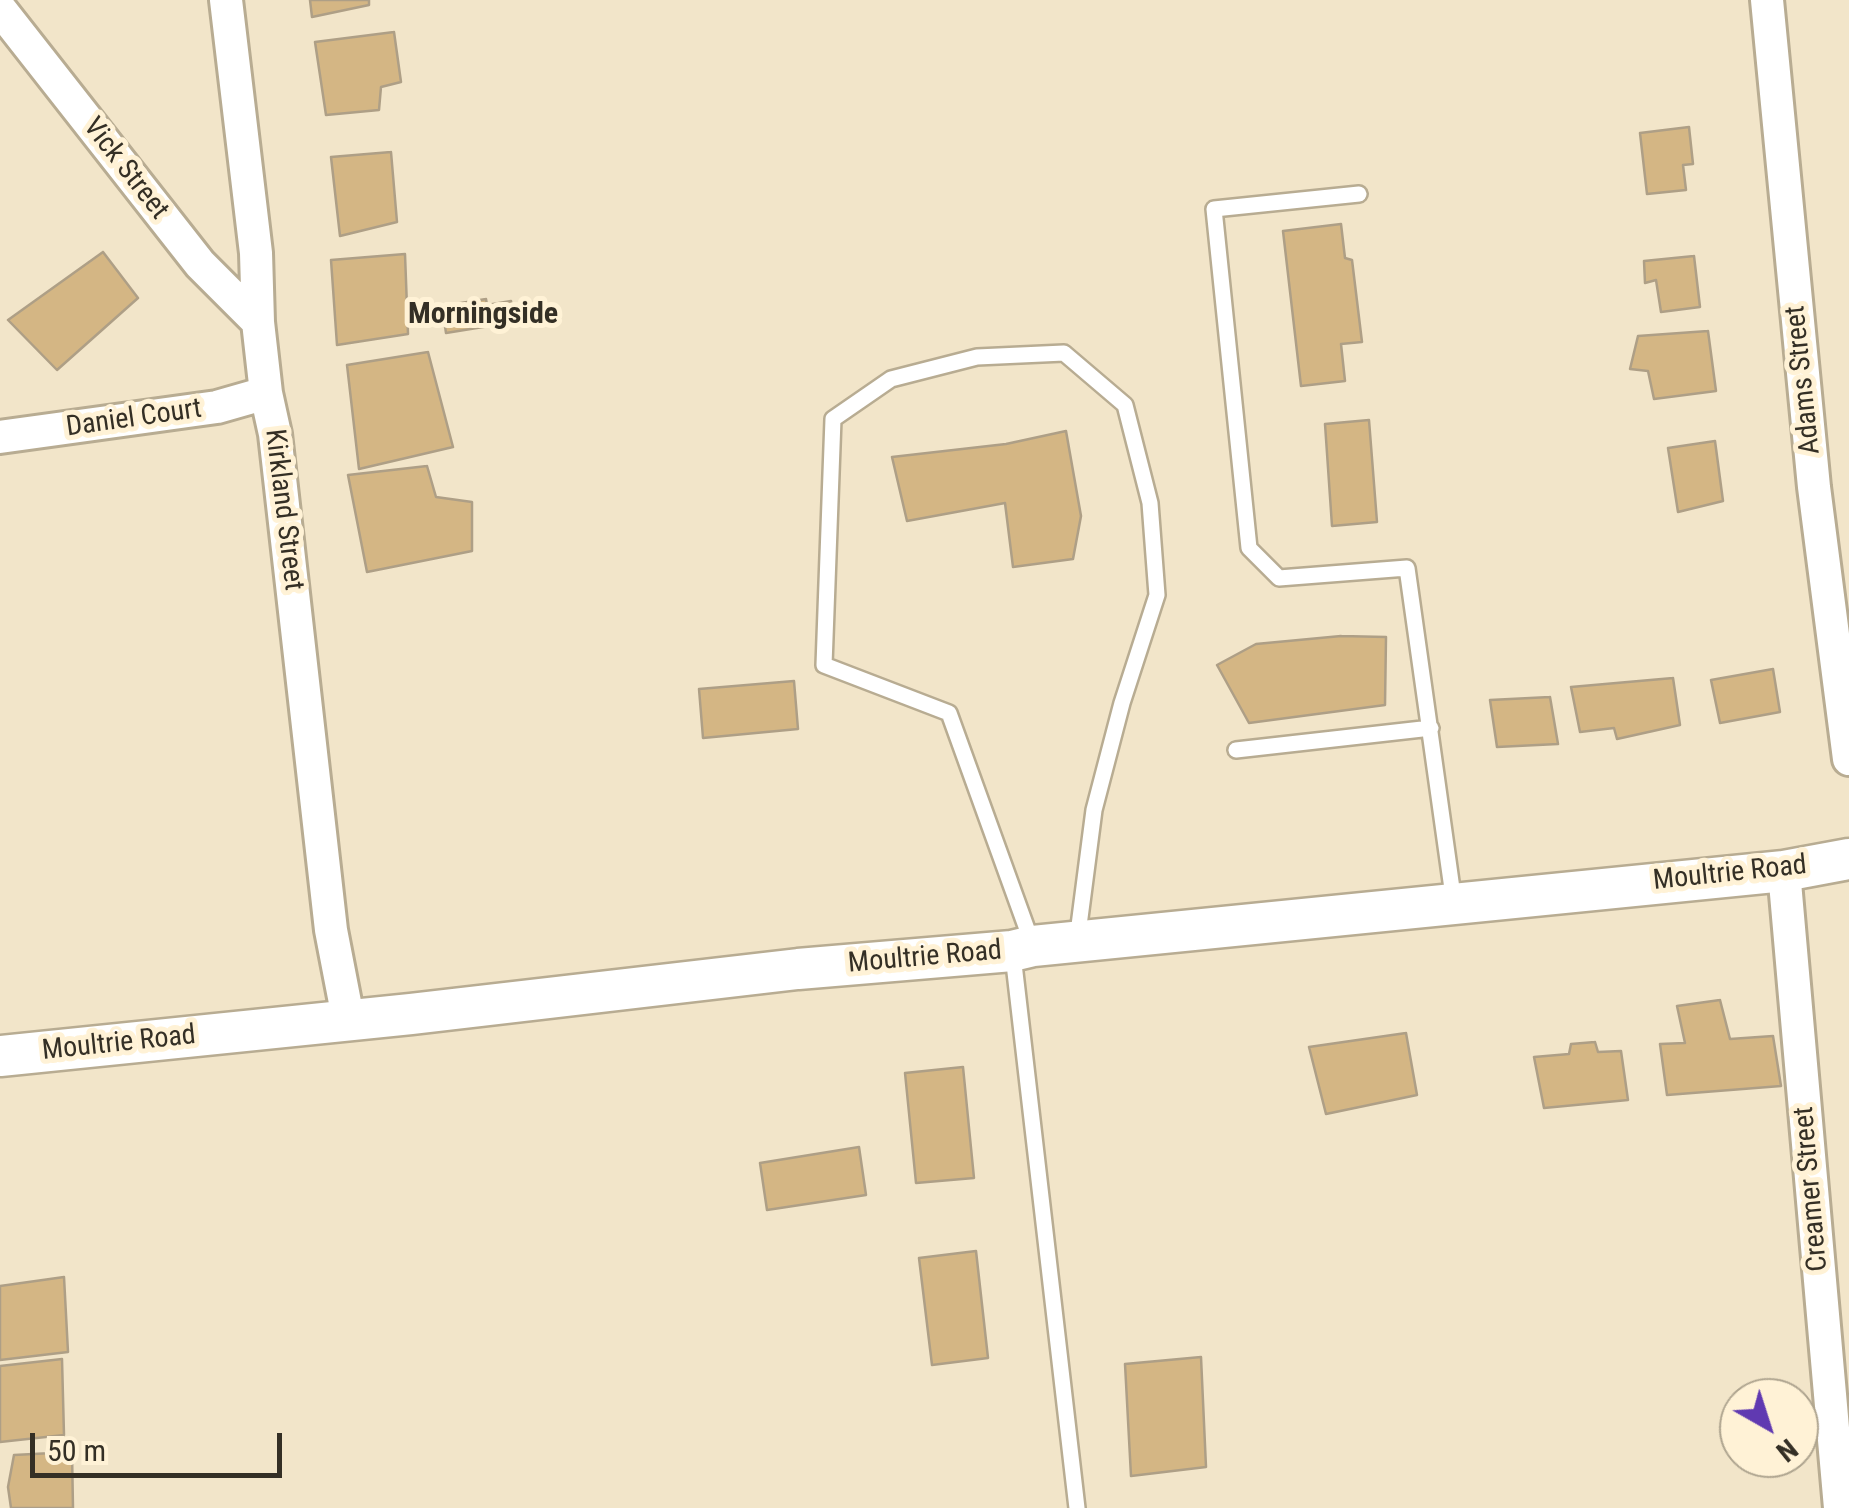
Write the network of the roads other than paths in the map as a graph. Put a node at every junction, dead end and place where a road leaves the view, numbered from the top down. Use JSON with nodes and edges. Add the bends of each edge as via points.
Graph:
{"nodes":[{"id":1,"x":226,"y":0,"type":"edge"},
{"id":2,"x":1768,"y":0,"type":"edge"},
{"id":3,"x":0,"y":10,"type":"edge"},
{"id":4,"x":1359,"y":194,"type":"dead end"},
{"id":5,"x":258,"y":322,"type":"junction"},
{"id":6,"x":266,"y":393,"type":"junction"},
{"id":7,"x":0,"y":437,"type":"edge"},
{"id":8,"x":1431,"y":728,"type":"junction"},
{"id":9,"x":1236,"y":750,"type":"dead end"},
{"id":10,"x":1849,"y":759,"type":"edge"},
{"id":11,"x":1849,"y":859,"type":"edge"},
{"id":12,"x":1784,"y":870,"type":"junction"},
{"id":13,"x":1454,"y":903,"type":"junction"},
{"id":14,"x":1077,"y":941,"type":"junction"},
{"id":15,"x":1023,"y":948,"type":"junction"},
{"id":16,"x":348,"y":1018,"type":"junction"},
{"id":17,"x":0,"y":1056,"type":"edge"},
{"id":18,"x":1077,"y":1508,"type":"edge"},
{"id":19,"x":1840,"y":1508,"type":"edge"}],
"edges":[{"from":1,"to":5,"type":"street","name":"Kirkland Street"},
{"from":2,"to":10,"type":"street","name":"Adams Street","via":[[1814,487]]},
{"from":3,"to":5,"type":"street","name":"Vick Street","via":[[200,264]]},
{"from":4,"to":8,"type":"lane","via":[[1214,208],[1249,548],[1279,578],[1407,568]]},
{"from":5,"to":6,"type":"street","name":"Kirkland Street"},
{"from":6,"to":7,"type":"street","name":"Daniel Court","via":[[217,407]]},
{"from":6,"to":16,"type":"street","name":"Kirkland Street"},
{"from":8,"to":9,"type":"lane"},
{"from":8,"to":13,"type":"lane"},
{"from":11,"to":12,"type":"street","name":"Moultrie Road"},
{"from":12,"to":13,"type":"street","name":"Moultrie Road"},
{"from":12,"to":19,"type":"street","name":"Creamer Street"},
{"from":13,"to":14,"type":"street","name":"Moultrie Road"},
{"from":14,"to":15,"type":"street","name":"Moultrie Road"},
{"from":14,"to":15,"type":"lane","via":[[1094,810],[1156,596],[1150,504],[1125,406],[1064,353],[977,357],[890,379],[833,418],[824,665],[950,712]]},
{"from":15,"to":16,"type":"street","name":"Moultrie Road"},
{"from":15,"to":18,"type":"lane"},
{"from":16,"to":17,"type":"street","name":"Moultrie Road"}]}
